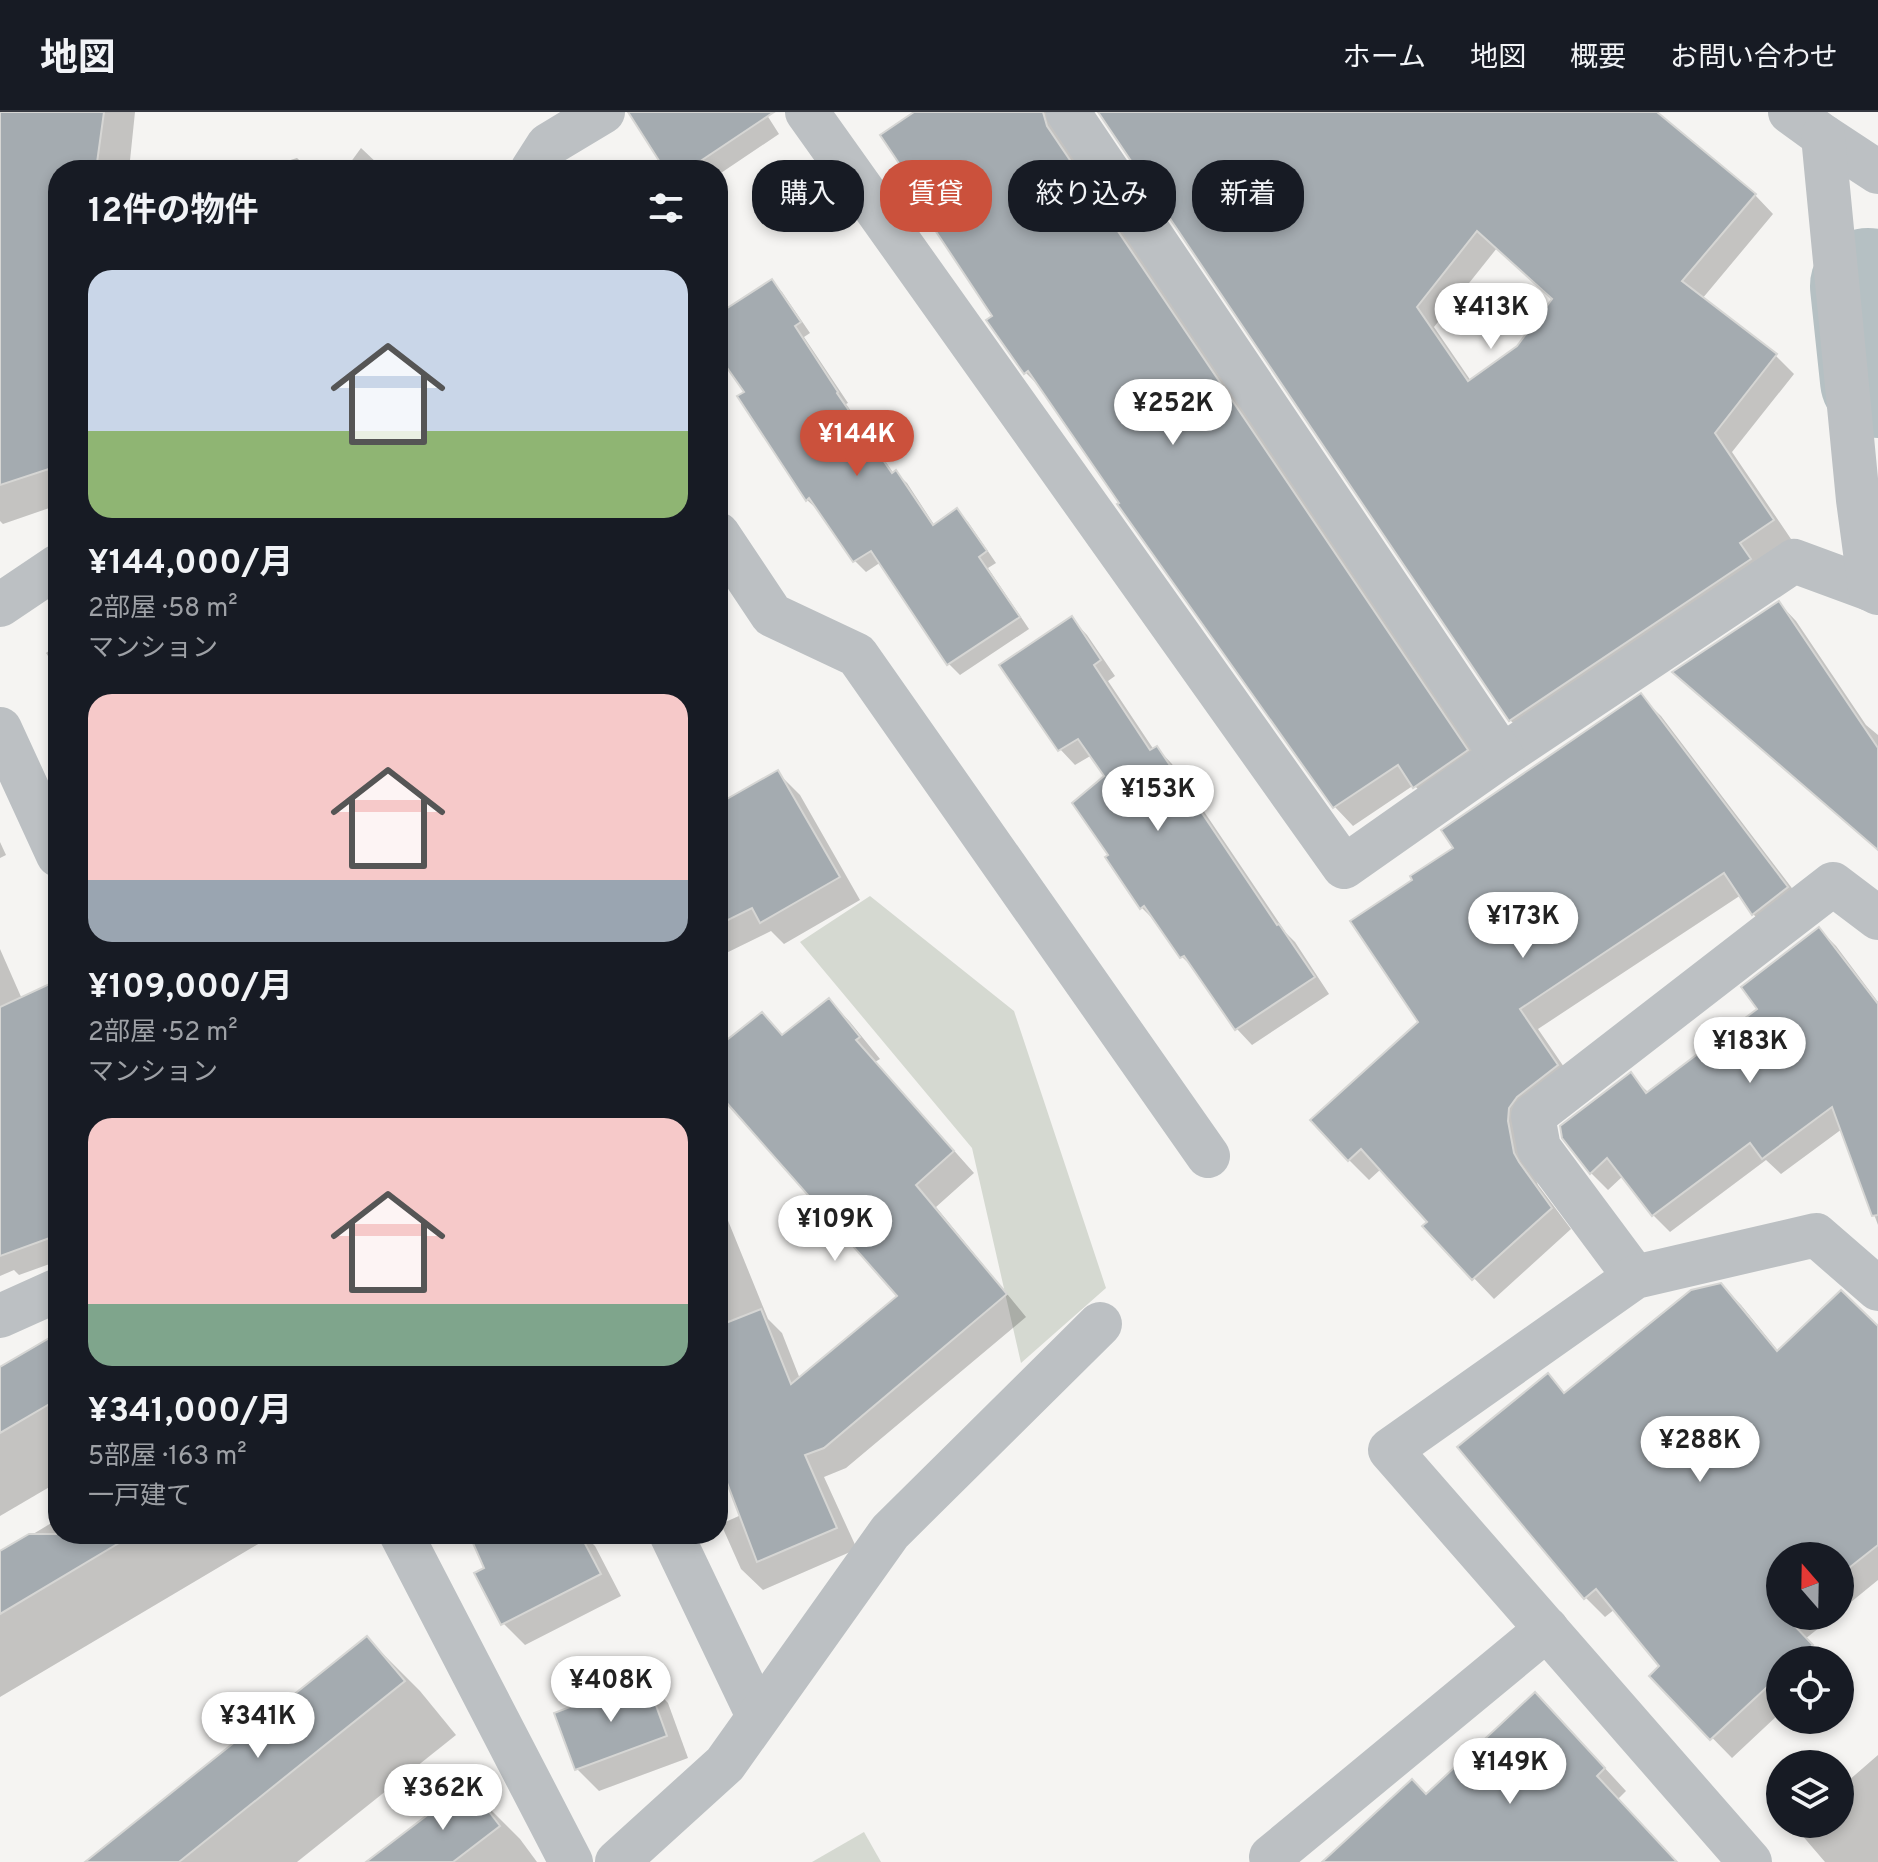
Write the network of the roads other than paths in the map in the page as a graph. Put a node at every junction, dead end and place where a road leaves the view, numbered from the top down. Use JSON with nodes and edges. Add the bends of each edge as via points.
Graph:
{"nodes":[{"id":1,"x":603,"y":112,"type":"edge"},
{"id":2,"x":807,"y":112,"type":"edge"},
{"id":3,"x":1068,"y":112,"type":"edge"},
{"id":4,"x":1806,"y":124,"type":"edge"},
{"id":5,"x":538,"y":160,"type":"edge"},
{"id":6,"x":1878,"y":172,"type":"edge"},
{"id":7,"x":728,"y":561,"type":"edge"},
{"id":8,"x":48,"y":573,"type":"edge"},
{"id":9,"x":1874,"y":591,"type":"edge"},
{"id":10,"x":0,"y":605,"type":"edge"},
{"id":11,"x":0,"y":729,"type":"edge"},
{"id":12,"x":1502,"y":756,"type":"junction"},
{"id":13,"x":48,"y":833,"type":"edge"},
{"id":14,"x":1878,"y":918,"type":"edge"},
{"id":15,"x":1208,"y":1156,"type":"dead end"},
{"id":16,"x":1635,"y":1277,"type":"junction"},
{"id":17,"x":1878,"y":1289,"type":"edge"},
{"id":18,"x":48,"y":1294,"type":"edge"},
{"id":19,"x":0,"y":1316,"type":"edge"},
{"id":20,"x":1100,"y":1324,"type":"dead end"},
{"id":21,"x":406,"y":1544,"type":"edge"},
{"id":22,"x":676,"y":1544,"type":"edge"},
{"id":23,"x":1547,"y":1629,"type":"junction"},
{"id":24,"x":758,"y":1716,"type":"junction"},
{"id":25,"x":569,"y":1861,"type":"edge"},
{"id":26,"x":617,"y":1862,"type":"edge"},
{"id":27,"x":1275,"y":1862,"type":"edge"},
{"id":28,"x":1750,"y":1862,"type":"edge"}],
"edges":[{"from":1,"to":5,"type":"street","via":[[548,145]]},
{"from":2,"to":12,"type":"street","via":[[1344,867]]},
{"from":3,"to":12,"type":"street"},
{"from":4,"to":6,"type":"street"},
{"from":4,"to":9,"type":"street"},
{"from":7,"to":15,"type":"street","via":[[772,615],[857,655]]},
{"from":8,"to":10,"type":"street"},
{"from":9,"to":12,"type":"street","via":[[1794,561]]},
{"from":11,"to":13,"type":"street"},
{"from":14,"to":16,"type":"street","via":[[1833,884],[1533,1116],[1539,1148]]},
{"from":16,"to":17,"type":"street","via":[[1816,1235]]},
{"from":16,"to":23,"type":"street","via":[[1390,1450]]},
{"from":18,"to":19,"type":"street"},
{"from":20,"to":24,"type":"street","via":[[890,1532]]},
{"from":21,"to":25,"type":"street"},
{"from":22,"to":24,"type":"street"},
{"from":23,"to":27,"type":"street","via":[[1271,1857]]},
{"from":23,"to":28,"type":"street"},
{"from":24,"to":26,"type":"street","via":[[725,1764]]}]}
